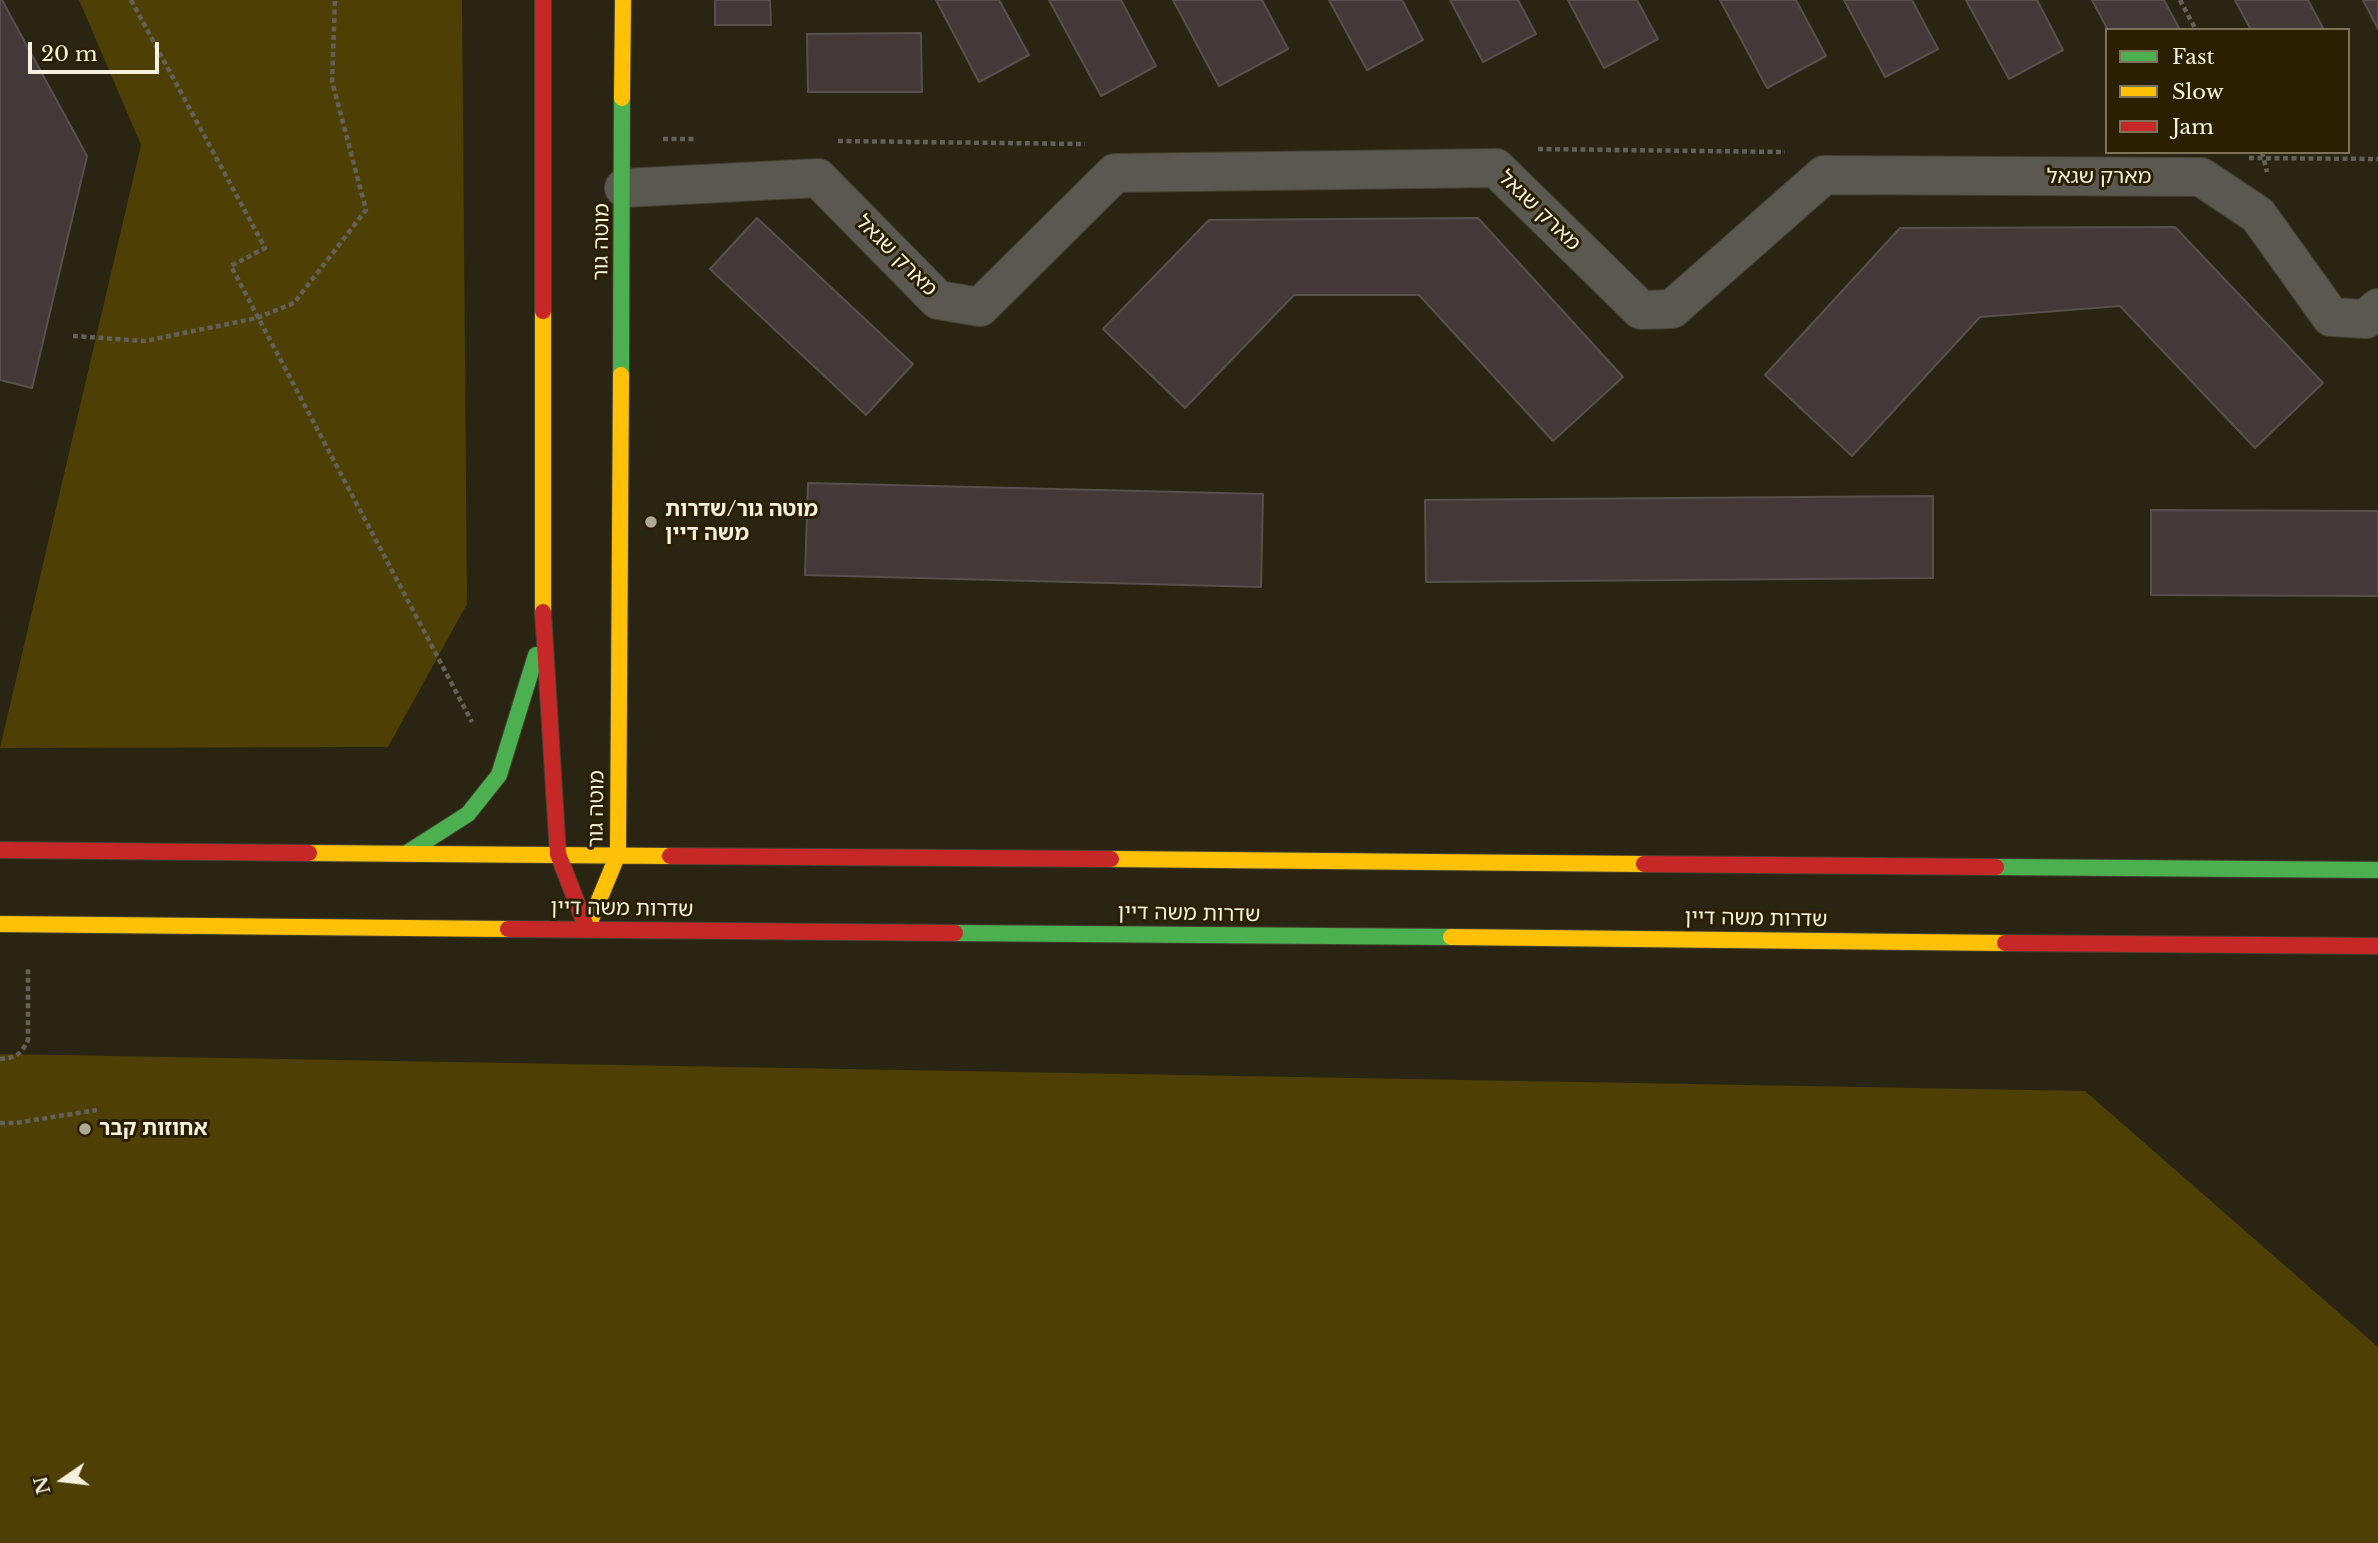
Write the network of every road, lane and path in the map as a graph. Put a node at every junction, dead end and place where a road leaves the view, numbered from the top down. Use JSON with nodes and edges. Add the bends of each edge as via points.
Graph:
{"nodes":[{"id":1,"x":131,"y":0,"type":"edge"},
{"id":2,"x":335,"y":0,"type":"edge"},
{"id":3,"x":543,"y":0,"type":"edge"},
{"id":4,"x":624,"y":0,"type":"edge"},
{"id":5,"x":2180,"y":0,"type":"edge"},
{"id":6,"x":2195,"y":28,"type":"edge"},
{"id":7,"x":2263,"y":154,"type":"edge"},
{"id":8,"x":2266,"y":158,"type":"dead end"},
{"id":9,"x":624,"y":188,"type":"junction"},
{"id":10,"x":2378,"y":308,"type":"edge"},
{"id":11,"x":257,"y":317,"type":"junction"},
{"id":12,"x":73,"y":336,"type":"dead end"},
{"id":13,"x":542,"y":633,"type":"junction"},
{"id":14,"x":499,"y":775,"type":"junction"},
{"id":15,"x":0,"y":850,"type":"edge"},
{"id":16,"x":407,"y":853,"type":"junction"},
{"id":17,"x":558,"y":854,"type":"junction"},
{"id":18,"x":618,"y":854,"type":"junction"},
{"id":19,"x":2378,"y":870,"type":"edge"},
{"id":20,"x":0,"y":924,"type":"edge"},
{"id":21,"x":587,"y":929,"type":"junction"},
{"id":22,"x":2378,"y":946,"type":"edge"},
{"id":23,"x":28,"y":968,"type":"dead end"},
{"id":24,"x":0,"y":1059,"type":"edge"},
{"id":25,"x":97,"y":1110,"type":"dead end"},
{"id":26,"x":0,"y":1123,"type":"edge"}],
"edges":[{"from":1,"to":11,"type":"path","via":[[265,248],[231,266]]},
{"from":2,"to":11,"type":"path","via":[[332,81],[366,209],[294,303]]},
{"from":3,"to":13,"type":"main road","name":"מוטה גור"},
{"from":4,"to":9,"type":"main road","name":"מוטה גור"},
{"from":5,"to":6,"type":"path"},
{"from":7,"to":8,"type":"path"},
{"from":9,"to":10,"type":"street","name":"מארק שגאל","via":[[818,178],[938,300],[980,307],[1115,173],[1496,168],[1641,310],[1672,309],[1824,175],[2201,177],[2258,215],[2331,317],[2367,319]]},
{"from":9,"to":18,"type":"main road","name":"מוטה גור"},
{"from":11,"to":12,"type":"path","via":[[145,341]]},
{"from":11,"to":14,"type":"path"},
{"from":13,"to":14,"type":"main road"},
{"from":13,"to":17,"type":"main road","name":"מוטה גור"},
{"from":14,"to":16,"type":"main road","via":[[468,814]]},
{"from":15,"to":16,"type":"main road"},
{"from":16,"to":17,"type":"main road"},
{"from":17,"to":18,"type":"main road"},
{"from":17,"to":21,"type":"main road","name":"מוטה גור"},
{"from":18,"to":19,"type":"main road"},
{"from":18,"to":21,"type":"main road","name":"מוטה גור"},
{"from":20,"to":21,"type":"main road","name":"שדרות משה דיין"},
{"from":21,"to":22,"type":"main road","name":"שדרות משה דיין"},
{"from":23,"to":24,"type":"path","via":[[28,1040],[15,1058]]},
{"from":25,"to":26,"type":"path"}]}
